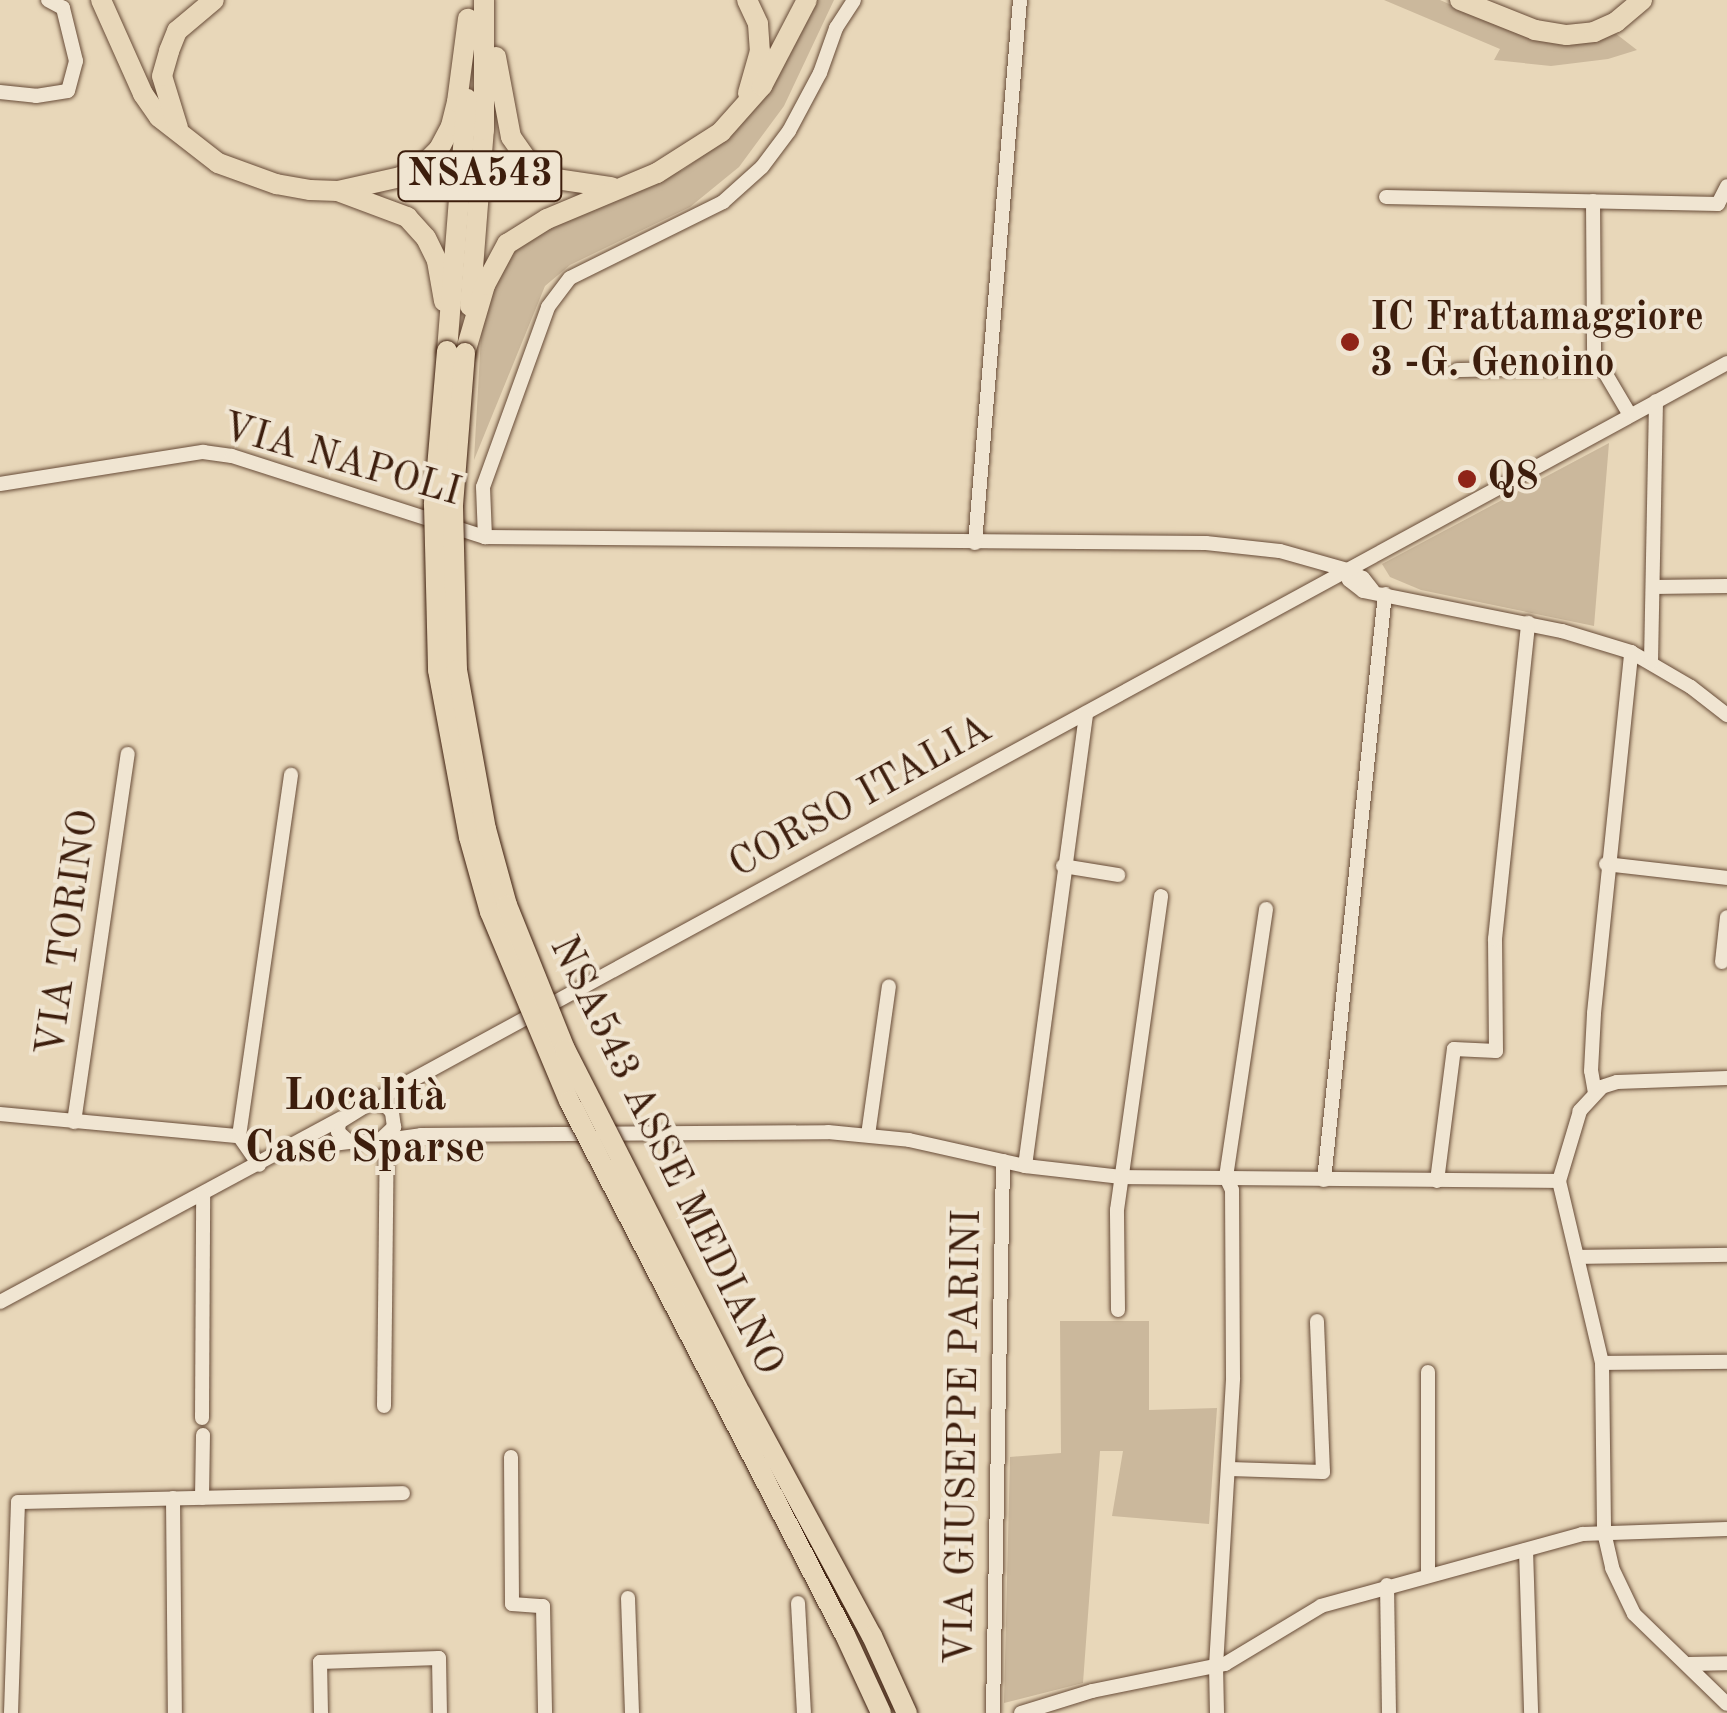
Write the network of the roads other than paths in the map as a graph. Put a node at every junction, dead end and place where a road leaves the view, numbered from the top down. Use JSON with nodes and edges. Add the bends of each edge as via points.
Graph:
{"nodes":[{"id":1,"x":48,"y":0,"type":"edge"},
{"id":2,"x":100,"y":0,"type":"edge"},
{"id":3,"x":214,"y":0,"type":"edge"},
{"id":4,"x":485,"y":0,"type":"edge"},
{"id":5,"x":746,"y":0,"type":"edge"},
{"id":6,"x":807,"y":0,"type":"edge"},
{"id":7,"x":854,"y":0,"type":"edge"},
{"id":8,"x":1020,"y":0,"type":"edge"},
{"id":9,"x":1460,"y":0,"type":"edge"},
{"id":10,"x":1642,"y":0,"type":"edge"},
{"id":11,"x":60,"y":4,"type":"edge"},
{"id":12,"x":468,"y":9,"type":"edge"},
{"id":13,"x":0,"y":92,"type":"edge"},
{"id":14,"x":742,"y":109,"type":"junction"},
{"id":15,"x":183,"y":138,"type":"junction"},
{"id":16,"x":1727,"y":186,"type":"edge"},
{"id":17,"x":618,"y":188,"type":"junction"},
{"id":18,"x":338,"y":192,"type":"junction"},
{"id":19,"x":1386,"y":197,"type":"dead end"},
{"id":20,"x":1592,"y":201,"type":"junction"},
{"id":21,"x":456,"y":352,"type":"junction"},
{"id":22,"x":1727,"y":363,"type":"edge"},
{"id":23,"x":1600,"y":367,"type":"junction"},
{"id":24,"x":1457,"y":370,"type":"dead end"},
{"id":25,"x":1656,"y":401,"type":"junction"},
{"id":26,"x":1630,"y":415,"type":"junction"},
{"id":27,"x":0,"y":484,"type":"edge"},
{"id":28,"x":485,"y":536,"type":"junction"},
{"id":29,"x":975,"y":544,"type":"junction"},
{"id":30,"x":1347,"y":570,"type":"junction"},
{"id":31,"x":1727,"y":586,"type":"edge"},
{"id":32,"x":1654,"y":587,"type":"junction"},
{"id":33,"x":1379,"y":592,"type":"junction"},
{"id":34,"x":1528,"y":623,"type":"junction"},
{"id":35,"x":1631,"y":652,"type":"junction"},
{"id":36,"x":1651,"y":662,"type":"junction"},
{"id":37,"x":1086,"y":713,"type":"junction"},
{"id":38,"x":1727,"y":715,"type":"edge"},
{"id":39,"x":128,"y":754,"type":"dead end"},
{"id":40,"x":291,"y":776,"type":"dead end"},
{"id":41,"x":1606,"y":864,"type":"junction"},
{"id":42,"x":1063,"y":866,"type":"junction"},
{"id":43,"x":1118,"y":875,"type":"dead end"},
{"id":44,"x":1727,"y":878,"type":"edge"},
{"id":45,"x":1161,"y":896,"type":"dead end"},
{"id":46,"x":1266,"y":908,"type":"dead end"},
{"id":47,"x":1727,"y":917,"type":"edge"},
{"id":48,"x":1722,"y":962,"type":"dead end"},
{"id":49,"x":889,"y":986,"type":"dead end"},
{"id":50,"x":1727,"y":1078,"type":"edge"},
{"id":51,"x":406,"y":1084,"type":"junction"},
{"id":52,"x":1602,"y":1088,"type":"junction"},
{"id":53,"x":370,"y":1103,"type":"junction"},
{"id":54,"x":0,"y":1114,"type":"edge"},
{"id":55,"x":393,"y":1114,"type":"junction"},
{"id":56,"x":342,"y":1118,"type":"junction"},
{"id":57,"x":74,"y":1122,"type":"junction"},
{"id":58,"x":868,"y":1135,"type":"junction"},
{"id":59,"x":239,"y":1136,"type":"junction"},
{"id":60,"x":421,"y":1136,"type":"junction"},
{"id":61,"x":383,"y":1140,"type":"junction"},
{"id":62,"x":349,"y":1142,"type":"junction"},
{"id":63,"x":288,"y":1150,"type":"junction"},
{"id":64,"x":1002,"y":1162,"type":"junction"},
{"id":65,"x":259,"y":1166,"type":"junction"},
{"id":66,"x":1025,"y":1166,"type":"junction"},
{"id":67,"x":1226,"y":1177,"type":"junction"},
{"id":68,"x":1121,"y":1178,"type":"junction"},
{"id":69,"x":1324,"y":1180,"type":"junction"},
{"id":70,"x":1436,"y":1182,"type":"junction"},
{"id":71,"x":1558,"y":1182,"type":"junction"},
{"id":72,"x":203,"y":1196,"type":"junction"},
{"id":73,"x":1727,"y":1255,"type":"edge"},
{"id":74,"x":1580,"y":1257,"type":"junction"},
{"id":75,"x":0,"y":1302,"type":"edge"},
{"id":76,"x":1118,"y":1310,"type":"dead end"},
{"id":77,"x":1317,"y":1320,"type":"dead end"},
{"id":78,"x":1727,"y":1362,"type":"edge"},
{"id":79,"x":1602,"y":1364,"type":"junction"},
{"id":80,"x":1428,"y":1372,"type":"dead end"},
{"id":81,"x":384,"y":1406,"type":"dead end"},
{"id":82,"x":202,"y":1418,"type":"dead end"},
{"id":83,"x":203,"y":1435,"type":"dead end"},
{"id":84,"x":511,"y":1457,"type":"dead end"},
{"id":85,"x":1229,"y":1470,"type":"junction"},
{"id":86,"x":403,"y":1493,"type":"dead end"},
{"id":87,"x":173,"y":1498,"type":"junction"},
{"id":88,"x":202,"y":1498,"type":"junction"},
{"id":89,"x":1727,"y":1529,"type":"edge"},
{"id":90,"x":1604,"y":1532,"type":"junction"},
{"id":91,"x":1526,"y":1550,"type":"junction"},
{"id":92,"x":1428,"y":1574,"type":"junction"},
{"id":93,"x":1388,"y":1585,"type":"junction"},
{"id":94,"x":628,"y":1598,"type":"dead end"},
{"id":95,"x":798,"y":1603,"type":"dead end"},
{"id":96,"x":1727,"y":1663,"type":"edge"},
{"id":97,"x":1688,"y":1664,"type":"junction"},
{"id":98,"x":1216,"y":1666,"type":"junction"},
{"id":99,"x":1077,"y":1695,"type":"junction"},
{"id":100,"x":1727,"y":1704,"type":"edge"},
{"id":101,"x":8,"y":1707,"type":"edge"},
{"id":102,"x":175,"y":1713,"type":"edge"},
{"id":103,"x":321,"y":1713,"type":"edge"},
{"id":104,"x":440,"y":1713,"type":"edge"},
{"id":105,"x":545,"y":1713,"type":"edge"},
{"id":106,"x":632,"y":1713,"type":"edge"},
{"id":107,"x":804,"y":1713,"type":"edge"},
{"id":108,"x":881,"y":1713,"type":"edge"},
{"id":109,"x":907,"y":1713,"type":"edge"},
{"id":110,"x":993,"y":1713,"type":"edge"},
{"id":111,"x":1022,"y":1713,"type":"edge"},
{"id":112,"x":1078,"y":1713,"type":"edge"},
{"id":113,"x":1218,"y":1713,"type":"edge"},
{"id":114,"x":1389,"y":1713,"type":"edge"},
{"id":115,"x":1532,"y":1713,"type":"edge"}],
"edges":[{"from":1,"to":11,"type":"street"},
{"from":2,"to":15,"type":"highway","via":[[143,94]]},
{"from":3,"to":15,"type":"highway","via":[[177,31],[162,76]]},
{"from":4,"to":17,"type":"highway","via":[[503,108],[511,137],[530,164],[569,183]]},
{"from":4,"to":21,"type":"highway","name":"NSA543 ASSE MEDIANO","number":"NSA543","via":[[484,130]]},
{"from":5,"to":14,"type":"highway","via":[[758,24],[760,52]]},
{"from":6,"to":14,"type":"highway","via":[[777,63]]},
{"from":7,"to":28,"type":"street","via":[[789,132],[762,167],[723,202],[570,278],[548,308],[483,487]]},
{"from":8,"to":29,"type":"street"},
{"from":9,"to":10,"type":"highway","via":[[1535,30],[1567,35],[1616,22]]},
{"from":11,"to":13,"type":"street","via":[[76,60],[68,91]]},
{"from":12,"to":18,"type":"highway","via":[[457,102],[438,149],[400,177]]},
{"from":12,"to":21,"type":"highway","name":"NSA543 ASSE MEDIANO","number":"NSA543"},
{"from":14,"to":17,"type":"highway","via":[[694,152]]},
{"from":15,"to":18,"type":"highway","via":[[244,174]]},
{"from":16,"to":20,"type":"street","via":[[1718,204]]},
{"from":17,"to":21,"type":"highway","via":[[508,244]]},
{"from":18,"to":21,"type":"highway","via":[[406,217],[426,238]]},
{"from":19,"to":20,"type":"street"},
{"from":20,"to":23,"type":"street","via":[[1594,354]]},
{"from":21,"to":108,"type":"highway","name":"NSA543 ASSE MEDIANO","number":"NSA543","bridge":true,"via":[[434,504],[438,670],[490,912],[569,1101]]},
{"from":21,"to":109,"type":"highway","name":"NSA543 ASSE MEDIANO","number":"NSA543","bridge":true,"via":[[456,670],[478,796],[507,905],[565,1049]]},
{"from":22,"to":25,"type":"street","name":"CORSO ITALIA"},
{"from":23,"to":24,"type":"street"},
{"from":23,"to":26,"type":"street"},
{"from":25,"to":26,"type":"street","name":"CORSO ITALIA"},
{"from":25,"to":32,"type":"street"},
{"from":26,"to":30,"type":"street","name":"CORSO ITALIA"},
{"from":27,"to":28,"type":"street","name":"VIA NAPOLI","via":[[204,452]]},
{"from":28,"to":29,"type":"street","name":"VIA NAPOLI"},
{"from":29,"to":30,"type":"street","name":"VIA NAPOLI","via":[[1206,543],[1280,551]]},
{"from":30,"to":33,"type":"street","via":[[1354,586]]},
{"from":30,"to":37,"type":"street","name":"CORSO ITALIA"},
{"from":31,"to":32,"type":"street"},
{"from":32,"to":36,"type":"street"},
{"from":33,"to":34,"type":"street"},
{"from":33,"to":69,"type":"street"},
{"from":34,"to":35,"type":"street"},
{"from":34,"to":70,"type":"street","via":[[1495,939],[1496,1051],[1454,1049]]},
{"from":35,"to":36,"type":"street"},
{"from":35,"to":41,"type":"street"},
{"from":36,"to":38,"type":"street"},
{"from":37,"to":42,"type":"street"},
{"from":37,"to":51,"type":"street","name":"CORSO ITALIA"},
{"from":39,"to":57,"type":"street","name":"VIA TORINO"},
{"from":40,"to":59,"type":"street"},
{"from":41,"to":44,"type":"street"},
{"from":41,"to":52,"type":"street","via":[[1595,1055]]},
{"from":42,"to":43,"type":"street"},
{"from":42,"to":66,"type":"street"},
{"from":45,"to":68,"type":"street"},
{"from":46,"to":67,"type":"street"},
{"from":47,"to":48,"type":"street"},
{"from":49,"to":58,"type":"street"},
{"from":50,"to":52,"type":"street"},
{"from":51,"to":53,"type":"street","name":"CORSO ITALIA"},
{"from":51,"to":55,"type":"street"},
{"from":52,"to":71,"type":"street","via":[[1580,1111]]},
{"from":53,"to":55,"type":"street"},
{"from":53,"to":56,"type":"street","name":"CORSO ITALIA"},
{"from":54,"to":57,"type":"street"},
{"from":55,"to":60,"type":"street"},
{"from":55,"to":61,"type":"street","via":[[392,1132]]},
{"from":56,"to":62,"type":"street","via":[[338,1132]]},
{"from":56,"to":63,"type":"street","name":"CORSO ITALIA"},
{"from":57,"to":59,"type":"street"},
{"from":58,"to":60,"type":"street","name":"CORSO ITALIA"},
{"from":58,"to":64,"type":"street","name":"CORSO ITALIA"},
{"from":59,"to":65,"type":"street"},
{"from":60,"to":61,"type":"street","name":"CORSO ITALIA"},
{"from":61,"to":62,"type":"street","name":"CORSO ITALIA"},
{"from":61,"to":81,"type":"street"},
{"from":62,"to":63,"type":"street","name":"CORSO ITALIA"},
{"from":63,"to":65,"type":"street","name":"CORSO ITALIA"},
{"from":64,"to":66,"type":"street","name":"CORSO ITALIA"},
{"from":64,"to":110,"type":"street","name":"VIA GIUSEPPE PARINI"},
{"from":65,"to":72,"type":"street","name":"CORSO ITALIA"},
{"from":66,"to":68,"type":"street","name":"CORSO ITALIA"},
{"from":67,"to":68,"type":"street","name":"CORSO ITALIA"},
{"from":67,"to":69,"type":"street","name":"CORSO ITALIA"},
{"from":67,"to":85,"type":"street","via":[[1232,1190]]},
{"from":68,"to":76,"type":"street"},
{"from":69,"to":70,"type":"street","name":"CORSO ITALIA"},
{"from":70,"to":71,"type":"street","name":"CORSO ITALIA"},
{"from":71,"to":74,"type":"street"},
{"from":72,"to":75,"type":"street","name":"CORSO ITALIA"},
{"from":72,"to":82,"type":"street"},
{"from":73,"to":74,"type":"street"},
{"from":74,"to":79,"type":"street"},
{"from":77,"to":85,"type":"street","via":[[1323,1472]]},
{"from":78,"to":79,"type":"street"},
{"from":79,"to":90,"type":"street"},
{"from":80,"to":92,"type":"street"},
{"from":83,"to":88,"type":"street"},
{"from":84,"to":105,"type":"street","via":[[512,1604],[543,1606]]},
{"from":85,"to":98,"type":"street"},
{"from":86,"to":88,"type":"street"},
{"from":87,"to":88,"type":"street"},
{"from":87,"to":101,"type":"street","via":[[18,1502]]},
{"from":87,"to":102,"type":"street"},
{"from":89,"to":90,"type":"street"},
{"from":90,"to":91,"type":"street"},
{"from":90,"to":97,"type":"street","via":[[1634,1614]]},
{"from":91,"to":92,"type":"street"},
{"from":91,"to":115,"type":"street"},
{"from":92,"to":93,"type":"street"},
{"from":93,"to":98,"type":"street","via":[[1322,1606]]},
{"from":93,"to":114,"type":"street"},
{"from":94,"to":106,"type":"street"},
{"from":95,"to":107,"type":"street"},
{"from":96,"to":97,"type":"street"},
{"from":97,"to":100,"type":"street"},
{"from":98,"to":99,"type":"street"},
{"from":98,"to":113,"type":"street"},
{"from":99,"to":111,"type":"street"},
{"from":99,"to":112,"type":"street"},
{"from":103,"to":104,"type":"street","via":[[320,1662],[439,1658]]}]}
